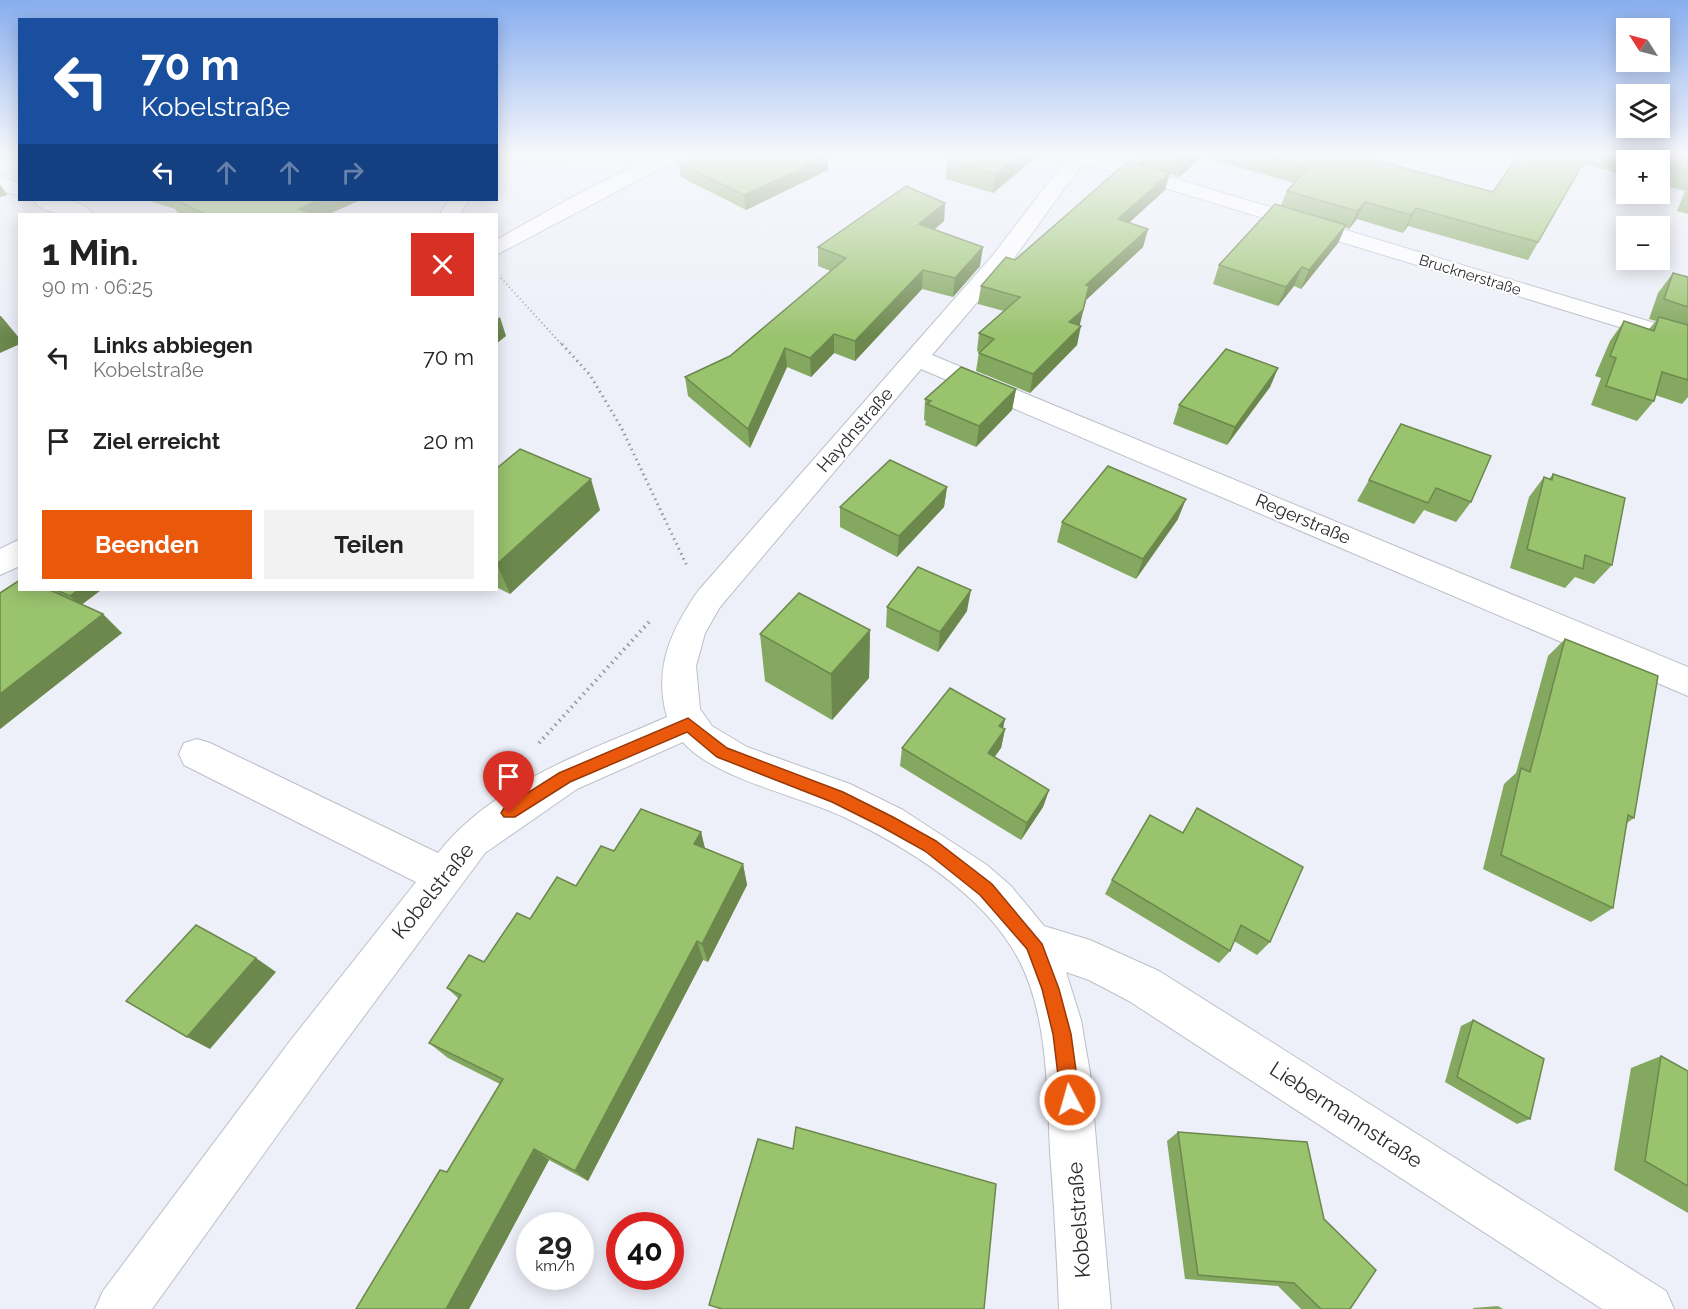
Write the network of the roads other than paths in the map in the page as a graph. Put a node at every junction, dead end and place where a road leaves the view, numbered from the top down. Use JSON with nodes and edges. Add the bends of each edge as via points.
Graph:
{"nodes":[{"id":1,"x":557,"y":214,"type":"edge"},
{"id":2,"x":1035,"y":214,"type":"edge"},
{"id":3,"x":1273,"y":214,"type":"edge"},
{"id":4,"x":498,"y":248,"type":"edge"},
{"id":5,"x":1688,"y":341,"type":"edge"},
{"id":6,"x":917,"y":358,"type":"junction"},
{"id":7,"x":18,"y":551,"type":"edge"},
{"id":8,"x":0,"y":564,"type":"edge"},
{"id":9,"x":1688,"y":682,"type":"edge"},
{"id":10,"x":688,"y":724,"type":"junction"},
{"id":11,"x":197,"y":754,"type":"dead end"},
{"id":12,"x":442,"y":876,"type":"junction"},
{"id":13,"x":1033,"y":944,"type":"junction"},
{"id":14,"x":121,"y":1309,"type":"edge"},
{"id":15,"x":1085,"y":1309,"type":"edge"},
{"id":16,"x":1648,"y":1309,"type":"edge"}],
"edges":[{"from":1,"to":4,"type":"street"},
{"from":2,"to":6,"type":"street","name":"Haydnstraße"},
{"from":3,"to":5,"type":"street","name":"Brucknerstraße"},
{"from":6,"to":9,"type":"street","name":"Regerstraße"},
{"from":6,"to":10,"type":"street","name":"Haydnstraße","via":[[709,599],[691,625],[680,652],[678,678]]},
{"from":7,"to":8,"type":"street"},
{"from":10,"to":12,"type":"street","name":"Kobelstraße","via":[[564,778],[471,841]]},
{"from":10,"to":13,"type":"street","name":"Kobelstraße","via":[[722,752],[838,797],[930,846],[986,890]]},
{"from":11,"to":12,"type":"street"},
{"from":12,"to":14,"type":"street","name":"Kobelstraße"},
{"from":13,"to":15,"type":"street","name":"Kobelstraße","via":[[1051,989],[1069,1082]]},
{"from":13,"to":16,"type":"street","name":"Liebermannstraße","via":[[1071,951],[1144,986]]}]}
